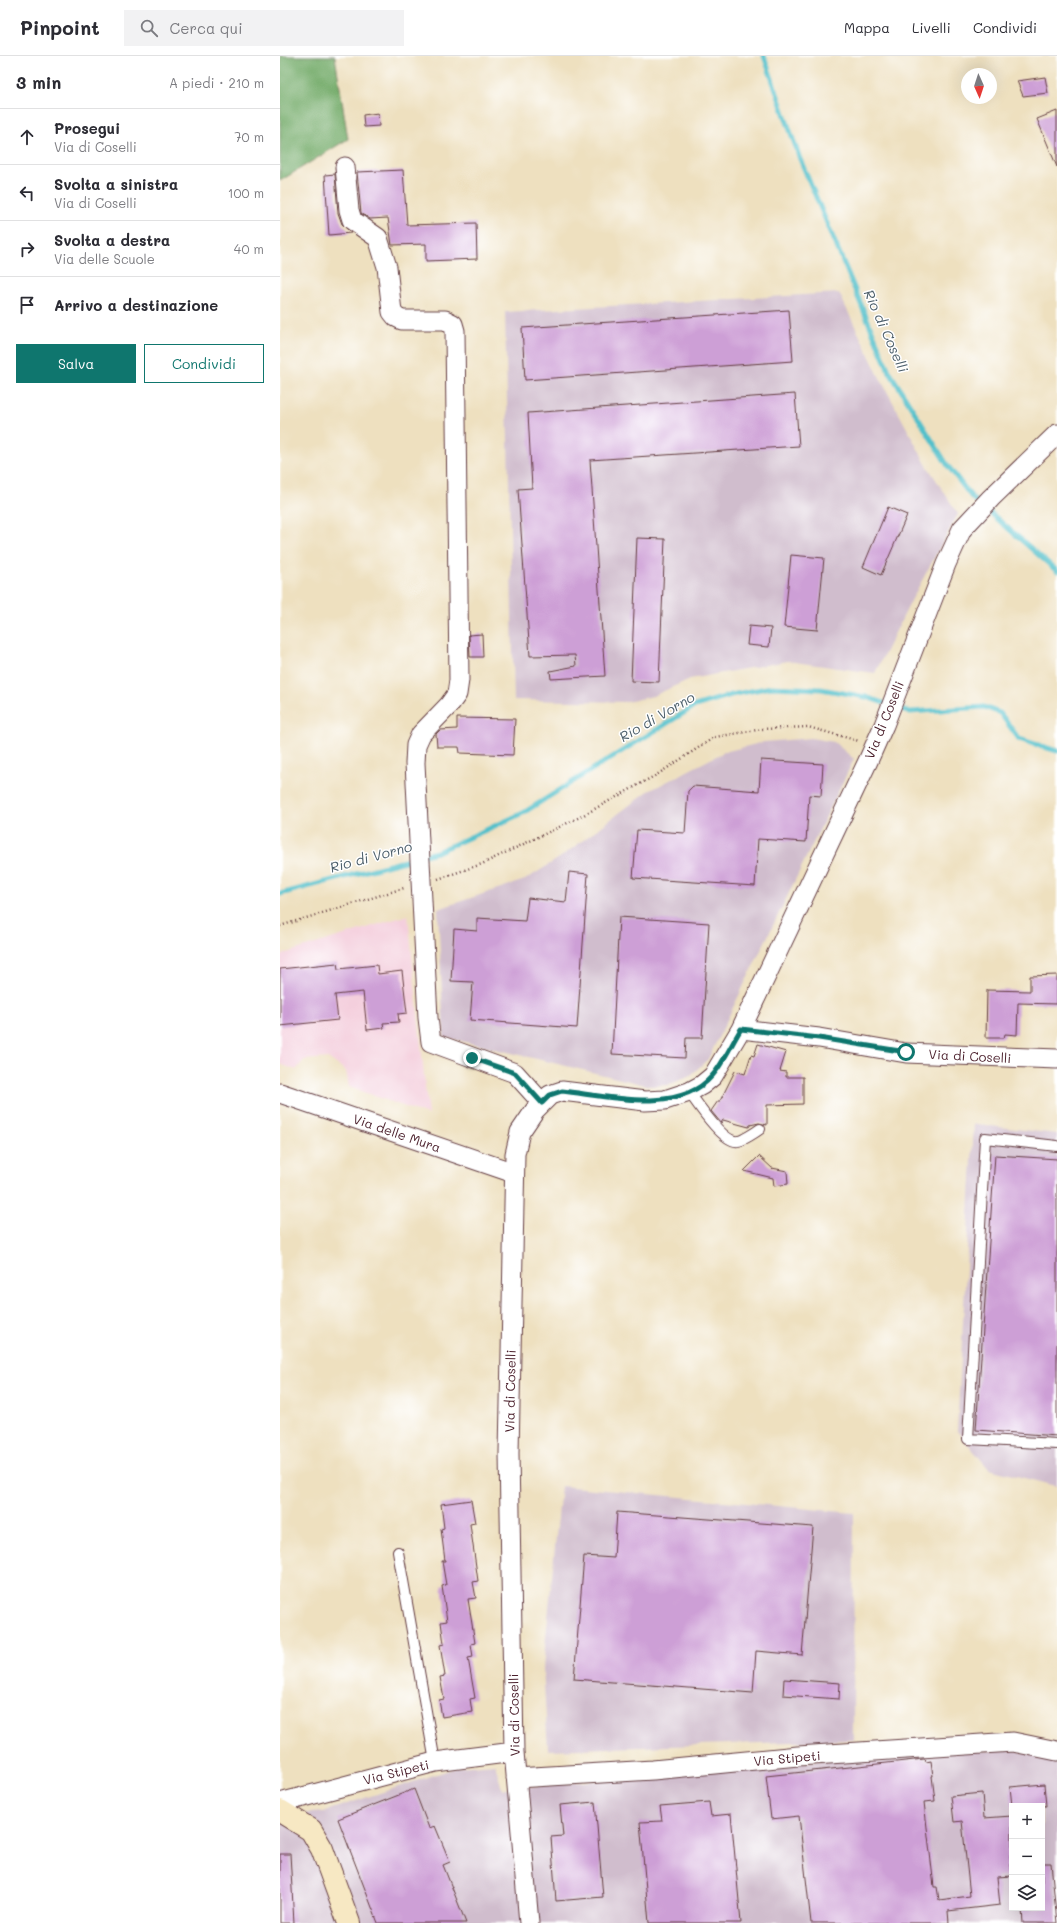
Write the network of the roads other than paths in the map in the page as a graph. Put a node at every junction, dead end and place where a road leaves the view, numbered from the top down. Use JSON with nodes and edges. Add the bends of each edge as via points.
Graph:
{"nodes":[{"id":1,"x":345,"y":167,"type":"dead end"},
{"id":2,"x":1057,"y":434,"type":"edge"},
{"id":3,"x":741,"y":1029,"type":"junction"},
{"id":4,"x":1057,"y":1059,"type":"edge"},
{"id":5,"x":689,"y":1092,"type":"junction"},
{"id":6,"x":280,"y":1093,"type":"edge"},
{"id":7,"x":542,"y":1103,"type":"junction"},
{"id":8,"x":760,"y":1129,"type":"dead end"},
{"id":9,"x":1057,"y":1146,"type":"edge"},
{"id":10,"x":514,"y":1173,"type":"junction"},
{"id":11,"x":1057,"y":1444,"type":"edge"},
{"id":12,"x":398,"y":1552,"type":"dead end"},
{"id":13,"x":1057,"y":1751,"type":"edge"},
{"id":14,"x":514,"y":1752,"type":"junction"},
{"id":15,"x":435,"y":1762,"type":"junction"},
{"id":16,"x":516,"y":1778,"type":"junction"},
{"id":17,"x":280,"y":1803,"type":"edge"},
{"id":18,"x":280,"y":1811,"type":"edge"},
{"id":19,"x":349,"y":1923,"type":"edge"},
{"id":20,"x":529,"y":1923,"type":"edge"}],
"edges":[{"from":1,"to":7,"type":"street","via":[[352,220],[378,238],[387,267],[392,312],[402,320],[445,320],[453,324],[455,331],[460,680],[457,694],[421,734],[416,745],[415,764],[431,1042],[515,1073]]},
{"from":2,"to":3,"type":"street","name":"Via di Coselli","via":[[962,529],[884,725]]},
{"from":3,"to":4,"type":"street","name":"Via di Coselli","via":[[906,1052]]},
{"from":3,"to":5,"type":"street","name":"Via di Coselli","via":[[712,1076]]},
{"from":5,"to":7,"type":"street","name":"Via di Coselli","via":[[665,1100],[645,1101],[562,1091],[550,1095]]},
{"from":5,"to":8,"type":"lane","via":[[706,1115],[733,1141],[740,1141]]},
{"from":6,"to":10,"type":"street","name":"Via delle Mura"},
{"from":7,"to":10,"type":"street","name":"Via di Coselli","via":[[520,1132]]},
{"from":9,"to":11,"type":"lane","via":[[985,1138],[968,1439]]},
{"from":10,"to":14,"type":"street","name":"Via di Coselli","via":[[509,1453]]},
{"from":12,"to":15,"type":"lane"},
{"from":13,"to":16,"type":"street","name":"Via Stipeti","via":[[1013,1742]]},
{"from":14,"to":15,"type":"street","name":"Via Stipeti"},
{"from":14,"to":16,"type":"street","name":"Via di Coselli"},
{"from":15,"to":17,"type":"street","name":"Via Stipeti"},
{"from":16,"to":20,"type":"street","name":"Via di Coselli"},
{"from":18,"to":19,"type":"street","via":[[311,1830],[322,1849]]}]}
